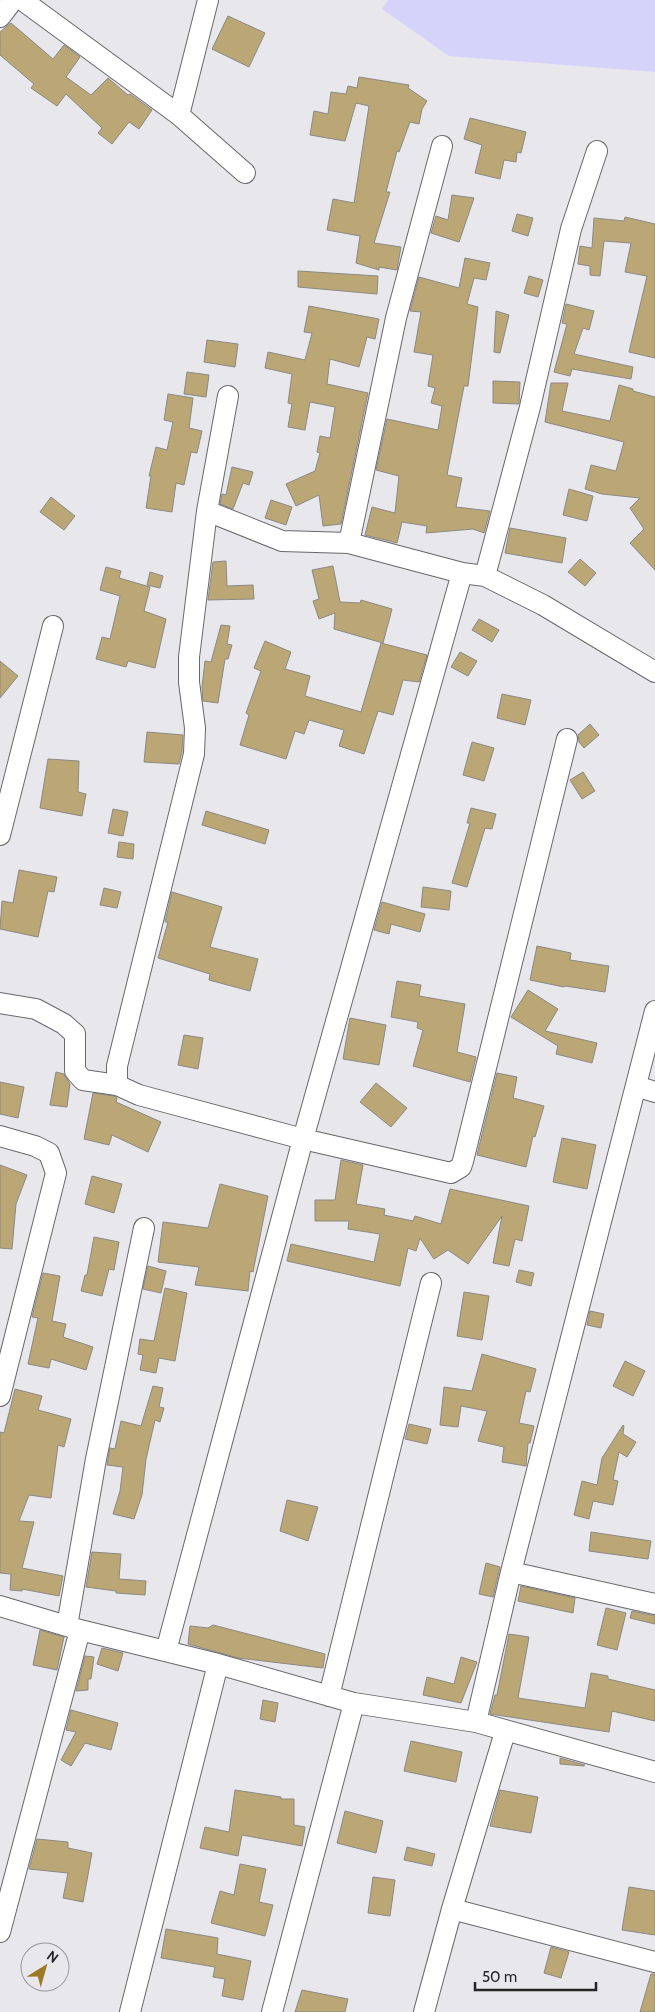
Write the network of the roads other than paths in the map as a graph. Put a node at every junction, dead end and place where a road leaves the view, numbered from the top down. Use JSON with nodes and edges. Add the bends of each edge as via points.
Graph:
{"nodes":[{"id":1,"x":13,"y":0,"type":"edge"},
{"id":2,"x":22,"y":0,"type":"edge"},
{"id":3,"x":208,"y":0,"type":"edge"},
{"id":4,"x":0,"y":17,"type":"edge"},
{"id":5,"x":179,"y":115,"type":"junction"},
{"id":6,"x":442,"y":146,"type":"dead end"},
{"id":7,"x":597,"y":151,"type":"dead end"},
{"id":8,"x":245,"y":173,"type":"dead end"},
{"id":9,"x":228,"y":396,"type":"dead end"},
{"id":10,"x":207,"y":511,"type":"junction"},
{"id":11,"x":350,"y":543,"type":"junction"},
{"id":12,"x":462,"y":573,"type":"junction"},
{"id":13,"x":485,"y":576,"type":"junction"},
{"id":14,"x":53,"y":626,"type":"dead end"},
{"id":15,"x":655,"y":672,"type":"edge"},
{"id":16,"x":566,"y":739,"type":"dead end"},
{"id":17,"x":0,"y":835,"type":"edge"},
{"id":18,"x":0,"y":1003,"type":"edge"},
{"id":19,"x":655,"y":1011,"type":"edge"},
{"id":20,"x":117,"y":1085,"type":"junction"},
{"id":21,"x":646,"y":1089,"type":"edge"},
{"id":22,"x":0,"y":1136,"type":"edge"},
{"id":23,"x":303,"y":1140,"type":"junction"},
{"id":24,"x":144,"y":1228,"type":"dead end"},
{"id":25,"x":432,"y":1283,"type":"dead end"},
{"id":26,"x":0,"y":1396,"type":"edge"},
{"id":27,"x":511,"y":1572,"type":"junction"},
{"id":28,"x":655,"y":1604,"type":"edge"},
{"id":29,"x":0,"y":1606,"type":"edge"},
{"id":30,"x":74,"y":1628,"type":"junction"},
{"id":31,"x":166,"y":1651,"type":"junction"},
{"id":32,"x":218,"y":1664,"type":"junction"},
{"id":33,"x":329,"y":1696,"type":"junction"},
{"id":34,"x":354,"y":1703,"type":"junction"},
{"id":35,"x":476,"y":1722,"type":"junction"},
{"id":36,"x":505,"y":1732,"type":"junction"},
{"id":37,"x":655,"y":1772,"type":"edge"},
{"id":38,"x":452,"y":1909,"type":"junction"},
{"id":39,"x":0,"y":1932,"type":"edge"},
{"id":40,"x":655,"y":1962,"type":"edge"},
{"id":41,"x":130,"y":2012,"type":"edge"},
{"id":42,"x":272,"y":2012,"type":"edge"},
{"id":43,"x":424,"y":2012,"type":"edge"}],
"edges":[{"from":1,"to":4,"type":"street"},
{"from":2,"to":5,"type":"street"},
{"from":3,"to":5,"type":"street"},
{"from":5,"to":8,"type":"street"},
{"from":6,"to":11,"type":"street","via":[[396,318]]},
{"from":7,"to":13,"type":"street","via":[[571,229],[530,407]]},
{"from":9,"to":10,"type":"street"},
{"from":10,"to":11,"type":"street","via":[[282,541]]},
{"from":10,"to":20,"type":"street","via":[[189,657],[194,754],[117,1066]]},
{"from":11,"to":12,"type":"street"},
{"from":12,"to":13,"type":"street"},
{"from":12,"to":23,"type":"street"},
{"from":13,"to":15,"type":"street","via":[[543,605]]},
{"from":14,"to":17,"type":"street"},
{"from":16,"to":23,"type":"street","via":[[460,1167],[451,1173]]},
{"from":18,"to":20,"type":"street","via":[[36,1009],[64,1024],[75,1034],[75,1071],[83,1080]]},
{"from":19,"to":21,"type":"street"},
{"from":20,"to":23,"type":"street","via":[[139,1095]]},
{"from":21,"to":27,"type":"street"},
{"from":22,"to":26,"type":"street","via":[[49,1153],[56,1173]]},
{"from":23,"to":31,"type":"street"},
{"from":24,"to":30,"type":"street","via":[[96,1459]]},
{"from":25,"to":33,"type":"street"},
{"from":27,"to":28,"type":"street"},
{"from":27,"to":35,"type":"street"},
{"from":29,"to":30,"type":"street"},
{"from":30,"to":31,"type":"street"},
{"from":30,"to":39,"type":"street"},
{"from":31,"to":32,"type":"street"},
{"from":32,"to":33,"type":"street"},
{"from":32,"to":41,"type":"street"},
{"from":33,"to":34,"type":"street"},
{"from":34,"to":35,"type":"street"},
{"from":34,"to":42,"type":"street"},
{"from":35,"to":36,"type":"street"},
{"from":36,"to":37,"type":"street"},
{"from":36,"to":38,"type":"street"},
{"from":38,"to":40,"type":"street"},
{"from":38,"to":43,"type":"street"}]}
